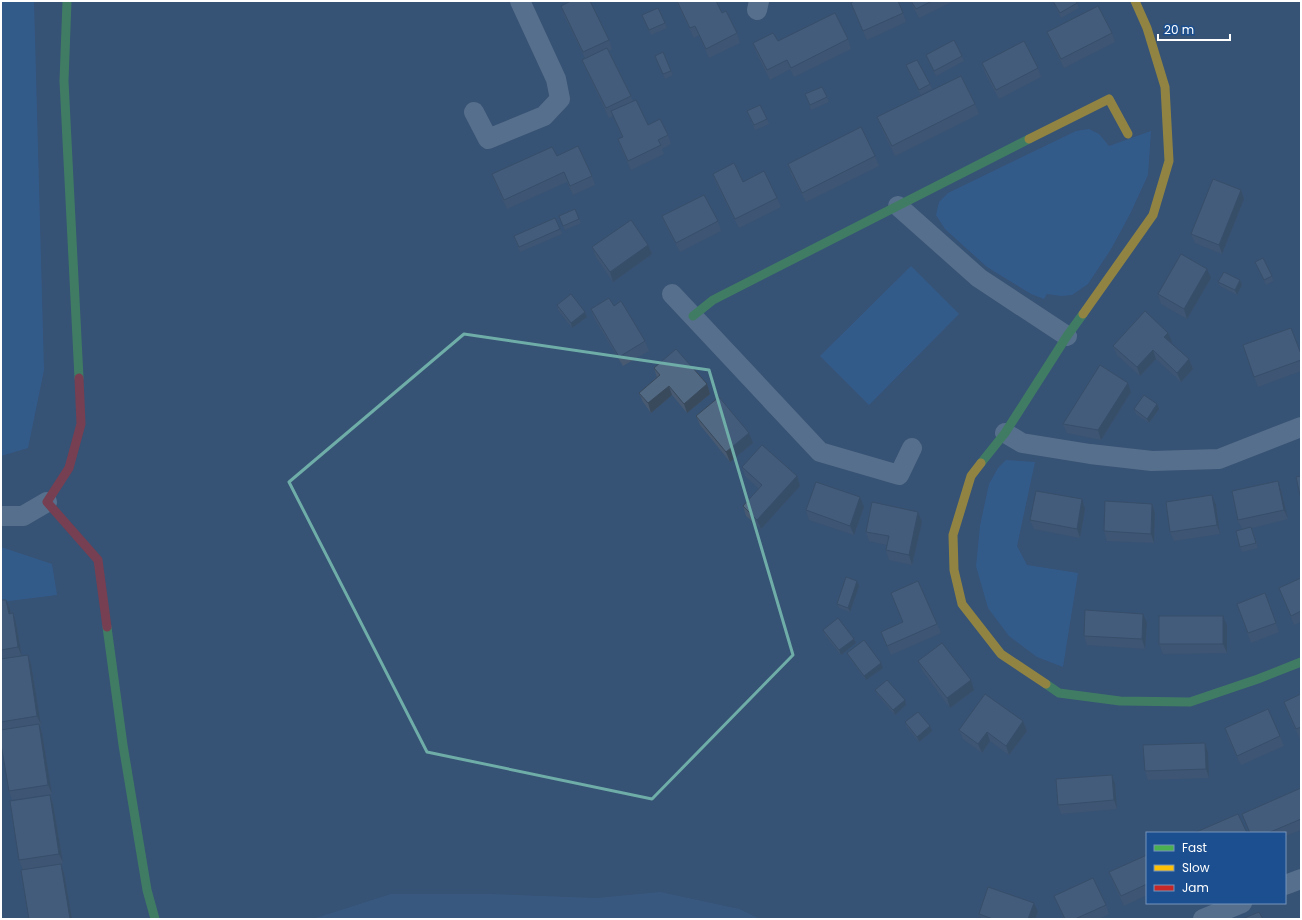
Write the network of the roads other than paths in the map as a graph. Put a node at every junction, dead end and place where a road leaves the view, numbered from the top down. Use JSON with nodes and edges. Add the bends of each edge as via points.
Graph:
{"nodes":[{"id":1,"x":67,"y":1,"type":"edge"},
{"id":2,"x":520,"y":1,"type":"edge"},
{"id":3,"x":1134,"y":1,"type":"edge"},
{"id":4,"x":474,"y":112,"type":"dead end"},
{"id":5,"x":1128,"y":134,"type":"dead end"},
{"id":6,"x":898,"y":206,"type":"junction"},
{"id":7,"x":672,"y":294,"type":"dead end"},
{"id":8,"x":693,"y":316,"type":"junction"},
{"id":9,"x":1067,"y":336,"type":"junction"},
{"id":10,"x":1301,"y":427,"type":"edge"},
{"id":11,"x":1005,"y":433,"type":"junction"},
{"id":12,"x":912,"y":448,"type":"dead end"},
{"id":13,"x":47,"y":502,"type":"junction"},
{"id":14,"x":1,"y":516,"type":"edge"},
{"id":15,"x":1301,"y":662,"type":"edge"},
{"id":16,"x":1301,"y":879,"type":"edge"},
{"id":17,"x":1286,"y":885,"type":"edge"},
{"id":18,"x":1240,"y":904,"type":"edge"},
{"id":19,"x":155,"y":919,"type":"edge"},
{"id":20,"x":1203,"y":919,"type":"edge"}],
"edges":[{"from":1,"to":13,"type":"street","via":[[64,81],[81,424],[69,468]]},
{"from":2,"to":4,"type":"street","via":[[556,79],[560,99],[544,116],[488,139]]},
{"from":3,"to":9,"type":"street","via":[[1147,28],[1165,87],[1169,161],[1153,214]]},
{"from":5,"to":6,"type":"street","via":[[1109,99]]},
{"from":6,"to":8,"type":"street","via":[[713,300]]},
{"from":6,"to":9,"type":"street","via":[[979,278]]},
{"from":7,"to":8,"type":"street"},
{"from":8,"to":12,"type":"street","via":[[820,452],[899,475]]},
{"from":9,"to":11,"type":"street"},
{"from":10,"to":11,"type":"street","via":[[1218,459],[1152,461],[1022,443]]},
{"from":11,"to":15,"type":"street","via":[[971,476],[953,535],[954,570],[962,604],[1002,654],[1059,693],[1120,701],[1190,702]]},
{"from":13,"to":14,"type":"street","via":[[23,516]]},
{"from":13,"to":19,"type":"street","via":[[98,560],[125,753],[147,890]]},
{"from":16,"to":17,"type":"street"},
{"from":18,"to":20,"type":"street"}]}
